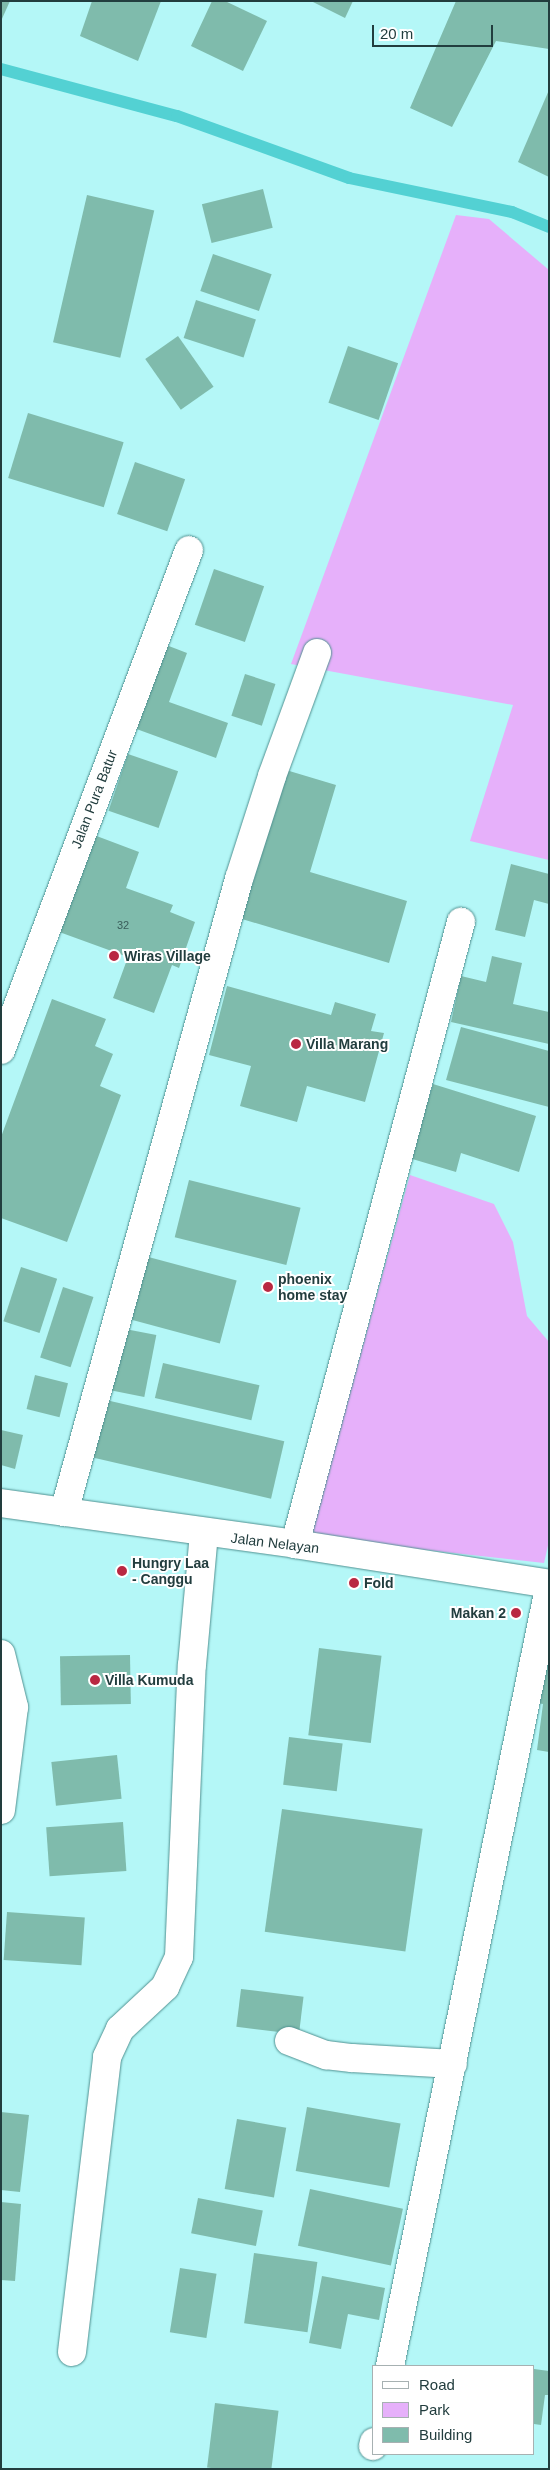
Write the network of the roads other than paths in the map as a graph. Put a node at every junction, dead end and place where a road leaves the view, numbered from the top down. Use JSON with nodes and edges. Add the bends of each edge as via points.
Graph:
{"nodes":[{"id":1,"x":189,"y":550,"type":"dead end"},
{"id":2,"x":318,"y":653,"type":"dead end"},
{"id":3,"x":460,"y":922,"type":"dead end"},
{"id":4,"x":1,"y":1050,"type":"edge"},
{"id":5,"x":1,"y":1504,"type":"edge"},
{"id":6,"x":64,"y":1512,"type":"junction"},
{"id":7,"x":204,"y":1534,"type":"junction"},
{"id":8,"x":295,"y":1544,"type":"junction"},
{"id":9,"x":549,"y":1584,"type":"edge"},
{"id":10,"x":549,"y":1588,"type":"edge"},
{"id":11,"x":1,"y":1654,"type":"edge"},
{"id":12,"x":1,"y":1810,"type":"edge"},
{"id":13,"x":288,"y":2041,"type":"dead end"},
{"id":14,"x":453,"y":2064,"type":"junction"},
{"id":15,"x":72,"y":2352,"type":"dead end"},
{"id":16,"x":390,"y":2365,"type":"edge"}],
"edges":[{"from":1,"to":4,"type":"street","name":"Jalan Pura Batur"},
{"from":2,"to":6,"type":"street","via":[[272,776],[239,879]]},
{"from":3,"to":8,"type":"street"},
{"from":5,"to":6,"type":"street","name":"Jalan Nelayan"},
{"from":6,"to":7,"type":"street","name":"Jalan Nelayan"},
{"from":7,"to":8,"type":"street","name":"Jalan Nelayan"},
{"from":7,"to":15,"type":"street","via":[[192,1665],[179,1957],[165,1988],[120,2029],[106,2057]]},
{"from":8,"to":9,"type":"street","name":"Jalan Nelayan"},
{"from":10,"to":14,"type":"street"},
{"from":11,"to":12,"type":"street","via":[[14,1706]]},
{"from":13,"to":14,"type":"street","via":[[326,2055]]},
{"from":14,"to":16,"type":"street"}]}
